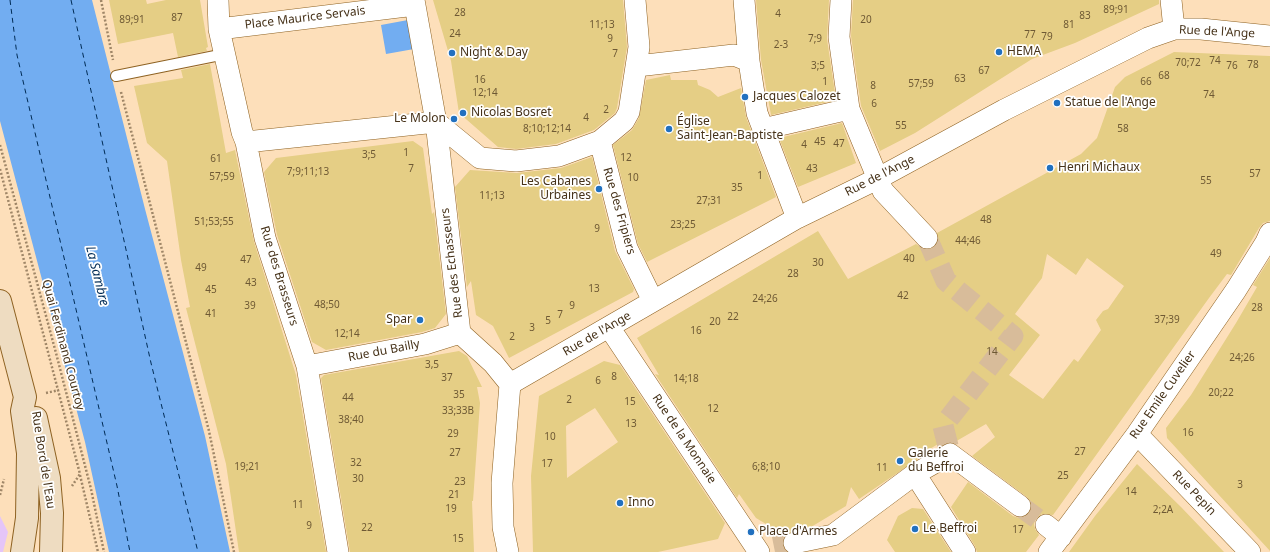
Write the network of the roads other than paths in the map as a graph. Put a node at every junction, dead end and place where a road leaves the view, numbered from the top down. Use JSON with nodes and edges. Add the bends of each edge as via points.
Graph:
{"nodes":[{"id":1,"x":218,"y":0,"type":"edge"},
{"id":2,"x":635,"y":0,"type":"edge"},
{"id":3,"x":744,"y":0,"type":"edge"},
{"id":4,"x":841,"y":0,"type":"edge"},
{"id":5,"x":1171,"y":0,"type":"edge"},
{"id":6,"x":414,"y":3,"type":"edge"},
{"id":7,"x":219,"y":29,"type":"junction"},
{"id":8,"x":1174,"y":29,"type":"junction"},
{"id":9,"x":1270,"y":36,"type":"edge"},
{"id":10,"x":225,"y":54,"type":"junction"},
{"id":11,"x":749,"y":61,"type":"junction"},
{"id":12,"x":637,"y":66,"type":"junction"},
{"id":13,"x":116,"y":76,"type":"road end"},
{"id":14,"x":849,"y":109,"type":"junction"},
{"id":15,"x":436,"y":122,"type":"junction"},
{"id":16,"x":763,"y":130,"type":"junction"},
{"id":17,"x":600,"y":141,"type":"junction"},
{"id":18,"x":246,"y":142,"type":"junction"},
{"id":19,"x":877,"y":179,"type":"junction"},
{"id":20,"x":805,"y":220,"type":"junction"},
{"id":21,"x":1270,"y":233,"type":"edge"},
{"id":22,"x":926,"y":238,"type":"tunnel mouth"},
{"id":23,"x":0,"y":301,"type":"edge"},
{"id":24,"x":652,"y":301,"type":"junction"},
{"id":25,"x":609,"y":327,"type":"junction"},
{"id":26,"x":460,"y":333,"type":"junction"},
{"id":27,"x":307,"y":366,"type":"junction"},
{"id":28,"x":510,"y":384,"type":"junction"},
{"id":29,"x":25,"y":397,"type":"junction"},
{"id":30,"x":1137,"y":434,"type":"junction"},
{"id":31,"x":915,"y":474,"type":"junction"},
{"id":32,"x":1020,"y":506,"type":"tunnel mouth"},
{"id":33,"x":1052,"y":538,"type":"edge"},
{"id":34,"x":768,"y":549,"type":"edge"},
{"id":35,"x":22,"y":552,"type":"edge"},
{"id":36,"x":51,"y":552,"type":"edge"},
{"id":37,"x":338,"y":552,"type":"edge"},
{"id":38,"x":508,"y":552,"type":"edge"},
{"id":39,"x":965,"y":552,"type":"edge"},
{"id":40,"x":1250,"y":552,"type":"edge"}],
"edges":[{"from":1,"to":7,"type":"street","name":"Rue des Brasseurs"},
{"from":2,"to":12,"type":"street","via":[[639,47]]},
{"from":3,"to":11,"type":"street"},
{"from":4,"to":14,"type":"street","via":[[839,37]]},
{"from":5,"to":8,"type":"street"},
{"from":6,"to":7,"type":"street","name":"Place Maurice Servais"},
{"from":6,"to":15,"type":"street","name":"Rue des Echasseurs"},
{"from":7,"to":10,"type":"street","name":"Rue des Brasseurs"},
{"from":8,"to":9,"type":"street","name":"Rue de l'Ange"},
{"from":8,"to":19,"type":"street","name":"Rue de l'Ange","via":[[1148,38],[1112,62],[1004,110]]},
{"from":10,"to":13,"type":"lane"},
{"from":10,"to":18,"type":"street","name":"Rue des Brasseurs"},
{"from":11,"to":12,"type":"street","via":[[734,55]]},
{"from":11,"to":16,"type":"street","via":[[757,113]]},
{"from":12,"to":17,"type":"street","via":[[629,112],[624,121]]},
{"from":14,"to":16,"type":"street"},
{"from":14,"to":19,"type":"street"},
{"from":15,"to":17,"type":"street","via":[[480,158],[516,161],[559,156]]},
{"from":15,"to":18,"type":"street"},
{"from":15,"to":26,"type":"street","name":"Rue des Echasseurs"},
{"from":16,"to":20,"type":"street"},
{"from":17,"to":24,"type":"street","name":"Rue des Fripiers","via":[[627,248]]},
{"from":18,"to":27,"type":"street","name":"Rue des Brasseurs","via":[[265,238]]},
{"from":19,"to":20,"type":"street","name":"Rue de l'Ange"},
{"from":19,"to":22,"type":"street","via":[[883,191]]},
{"from":20,"to":24,"type":"street","name":"Rue de l'Ange"},
{"from":21,"to":30,"type":"street","name":"Rue Emile Cuvelier","via":[[1236,290]]},
{"from":23,"to":29,"type":"main road","name":"Rue Bord de l'Eau"},
{"from":24,"to":25,"type":"street","name":"Rue de l'Ange"},
{"from":25,"to":28,"type":"street","name":"Rue de l'Ange"},
{"from":25,"to":34,"type":"street","name":"Rue de la Monnaie"},
{"from":26,"to":27,"type":"street","name":"Rue du Bailly","via":[[425,344]]},
{"from":26,"to":28,"type":"street","name":"Rue des Echasseurs","via":[[493,363]]},
{"from":27,"to":37,"type":"street","name":"Rue des Brasseurs"},
{"from":28,"to":38,"type":"street","via":[[502,483],[503,527]]},
{"from":29,"to":35,"type":"main road","name":"Rue Bord de l'Eau","via":[[22,411],[28,453],[27,510]]},
{"from":29,"to":36,"type":"main road","name":"Rue Bord de l'Eau","via":[[34,406],[48,478],[52,513]]},
{"from":30,"to":33,"type":"street","name":"Rue Emile Cuvelier"},
{"from":30,"to":40,"type":"street","name":"Rue Pepin"},
{"from":31,"to":32,"type":"street","via":[[950,454]]},
{"from":31,"to":34,"type":"street","via":[[832,535]]},
{"from":31,"to":39,"type":"street"}]}
